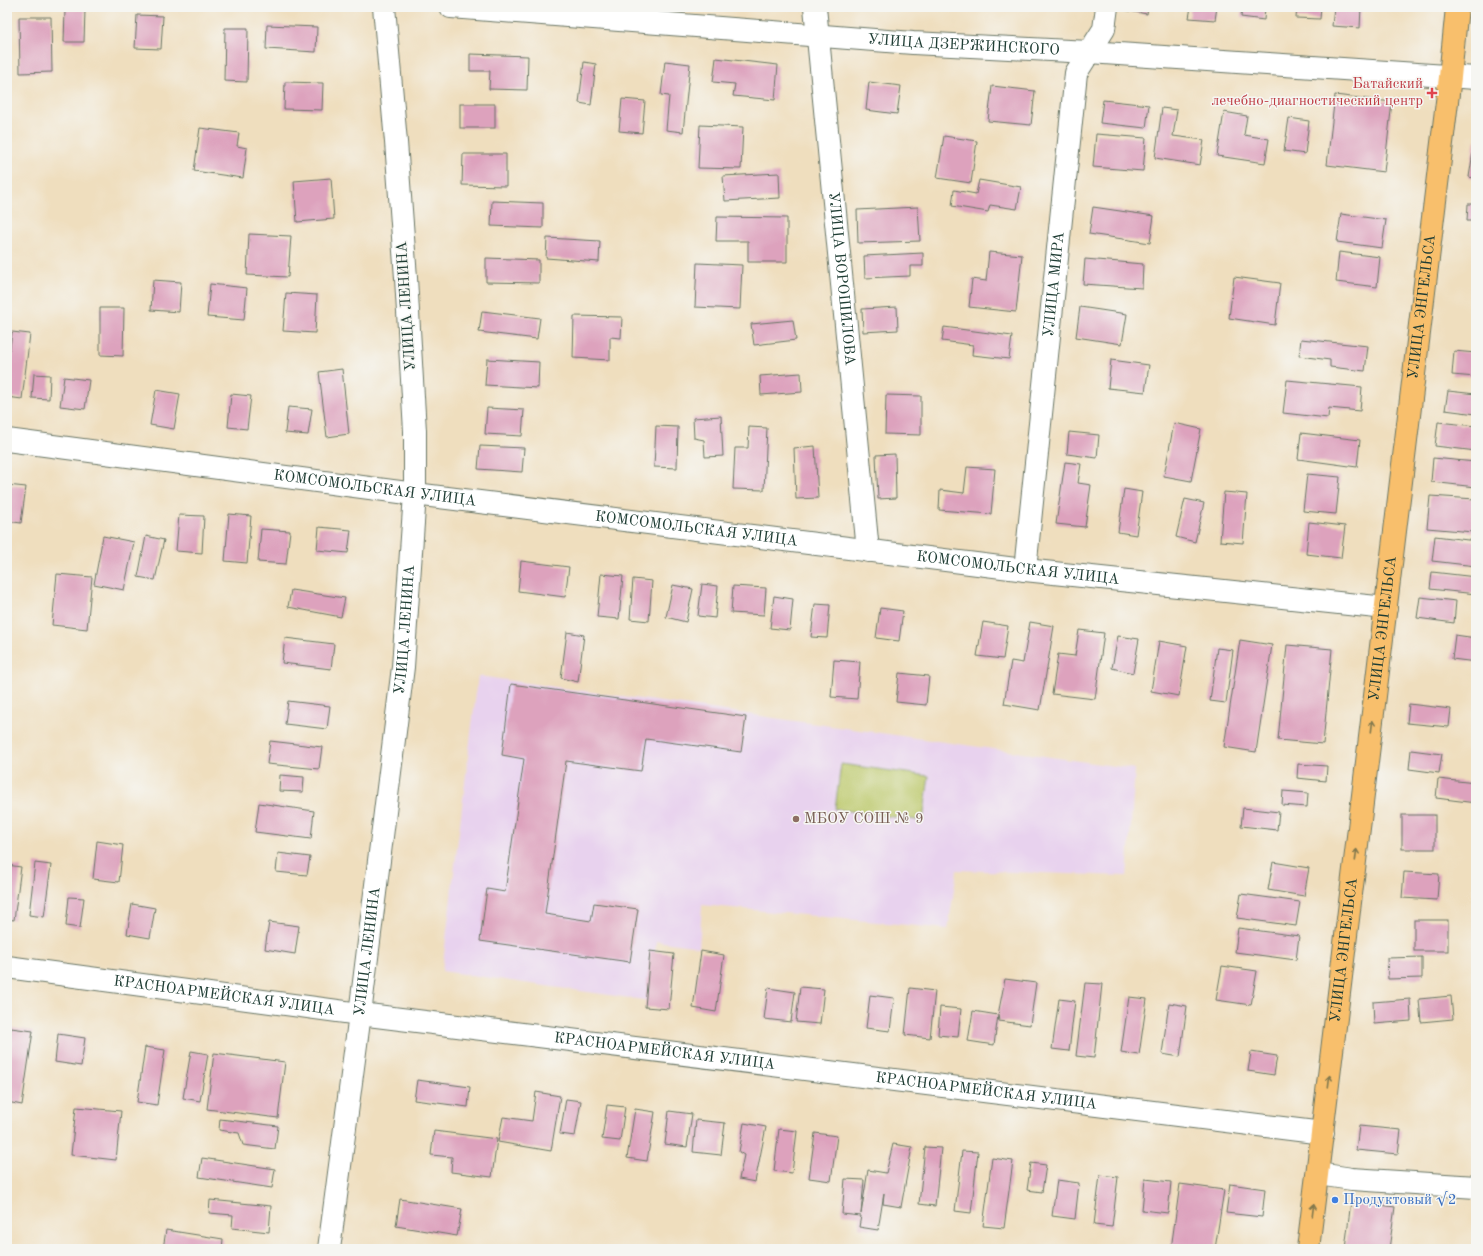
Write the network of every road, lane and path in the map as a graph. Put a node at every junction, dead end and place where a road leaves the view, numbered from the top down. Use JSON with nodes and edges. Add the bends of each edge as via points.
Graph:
{"nodes":[{"id":1,"x":384,"y":7,"type":"edge"},
{"id":2,"x":451,"y":7,"type":"edge"},
{"id":3,"x":815,"y":7,"type":"edge"},
{"id":4,"x":1107,"y":7,"type":"edge"},
{"id":5,"x":1457,"y":7,"type":"edge"},
{"id":6,"x":818,"y":36,"type":"junction"},
{"id":7,"x":1089,"y":52,"type":"junction"},
{"id":8,"x":1450,"y":77,"type":"junction"},
{"id":9,"x":1476,"y":78,"type":"edge"},
{"id":10,"x":7,"y":440,"type":"edge"},
{"id":11,"x":415,"y":494,"type":"junction"},
{"id":12,"x":868,"y":551,"type":"junction"},
{"id":13,"x":1025,"y":570,"type":"junction"},
{"id":14,"x":1386,"y":608,"type":"junction"},
{"id":15,"x":7,"y":967,"type":"edge"},
{"id":16,"x":360,"y":1014,"type":"junction"},
{"id":17,"x":1323,"y":1133,"type":"junction"},
{"id":18,"x":1318,"y":1174,"type":"junction"},
{"id":19,"x":1476,"y":1187,"type":"edge"},
{"id":20,"x":329,"y":1249,"type":"edge"},
{"id":21,"x":1308,"y":1249,"type":"edge"}],
"edges":[{"from":1,"to":11,"type":"street","name":"УЛИЦА ЛЕНИНА","via":[[406,278],[415,431]]},
{"from":2,"to":6,"type":"street","name":"УЛИЦА ДЗЕРЖИНСКОГО"},
{"from":3,"to":6,"type":"street","name":"УЛИЦА ВОРОШИЛОВА"},
{"from":4,"to":7,"type":"street","name":"УЛИЦА МИРА","via":[[1104,29]]},
{"from":5,"to":8,"type":"main road","name":"УЛИЦА ЭНГЕЛЬСА"},
{"from":6,"to":7,"type":"street","name":"УЛИЦА ДЗЕРЖИНСКОГО"},
{"from":6,"to":12,"type":"street","name":"УЛИЦА ВОРОШИЛОВА"},
{"from":7,"to":8,"type":"street","name":"УЛИЦА ДЗЕРЖИНСКОГО"},
{"from":7,"to":13,"type":"street","name":"УЛИЦА МИРА","via":[[1076,73]]},
{"from":8,"to":9,"type":"street","name":"УЛИЦА ДЗЕРЖИНСКОГО"},
{"from":8,"to":14,"type":"main road","name":"УЛИЦА ЭНГЕЛЬСА"},
{"from":10,"to":11,"type":"street","name":"КОМСОМОЛЬСКАЯ УЛИЦА"},
{"from":11,"to":12,"type":"street","name":"КОМСОМОЛЬСКАЯ УЛИЦА"},
{"from":11,"to":16,"type":"street","name":"УЛИЦА ЛЕНИНА","via":[[403,667]]},
{"from":12,"to":13,"type":"street","name":"КОМСОМОЛЬСКАЯ УЛИЦА"},
{"from":13,"to":14,"type":"street","name":"КОМСОМОЛЬСКАЯ УЛИЦА"},
{"from":17,"to":14,"type":"main road","name":"УЛИЦА ЭНГЕЛЬСА","one_way":true},
{"from":15,"to":16,"type":"street","name":"КРАСНОАРМЕЙСКАЯ УЛИЦА"},
{"from":16,"to":17,"type":"street","name":"КРАСНОАРМЕЙСКАЯ УЛИЦА"},
{"from":16,"to":20,"type":"street","name":"УЛИЦА ЛЕНИНА"},
{"from":17,"to":18,"type":"main road","name":"УЛИЦА ЭНГЕЛЬСА"},
{"from":18,"to":19,"type":"street","via":[[1352,1179]]},
{"from":21,"to":18,"type":"main road","name":"УЛИЦА ЭНГЕЛЬСА","one_way":true}]}
